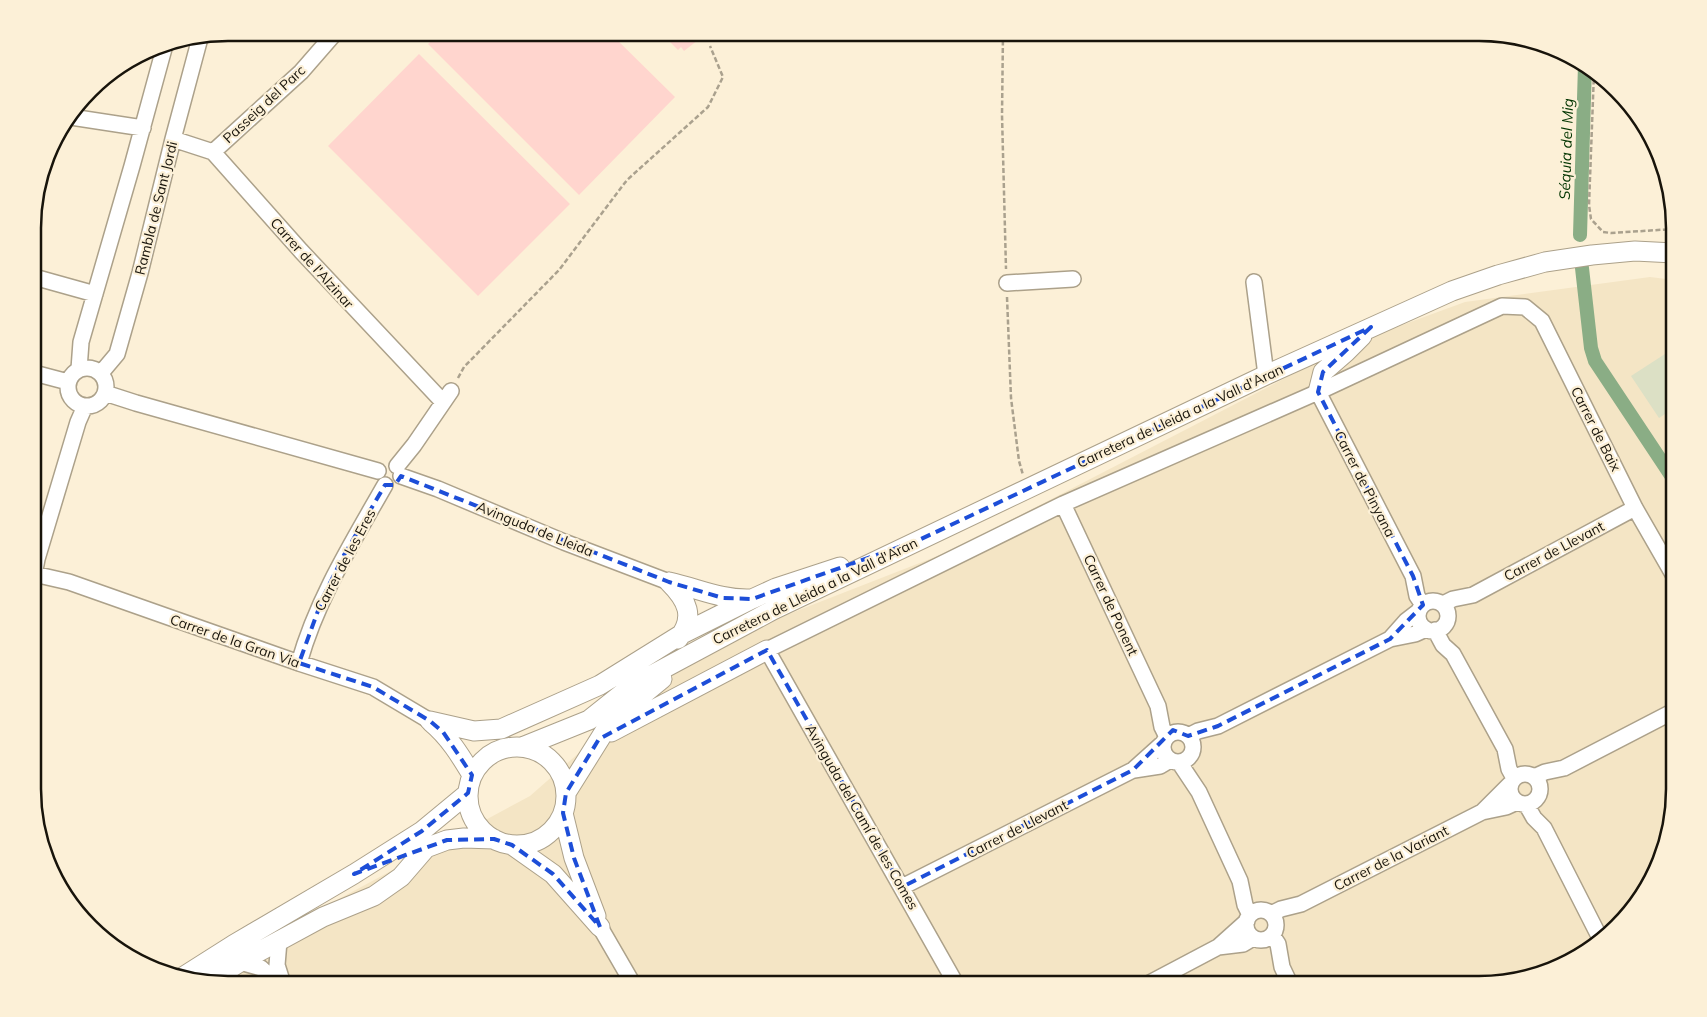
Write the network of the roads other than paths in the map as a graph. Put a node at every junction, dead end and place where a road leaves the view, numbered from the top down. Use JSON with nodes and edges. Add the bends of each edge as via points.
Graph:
{"nodes":[{"id":1,"x":327,"y":41,"type":"edge"},
{"id":2,"x":198,"y":44,"type":"edge"},
{"id":3,"x":163,"y":53,"type":"edge"},
{"id":4,"x":77,"y":118,"type":"edge"},
{"id":5,"x":143,"y":128,"type":"junction"},
{"id":6,"x":173,"y":139,"type":"junction"},
{"id":7,"x":212,"y":152,"type":"junction"},
{"id":8,"x":1666,"y":253,"type":"edge"},
{"id":9,"x":41,"y":279,"type":"edge"},
{"id":10,"x":1072,"y":279,"type":"dead end"},
{"id":11,"x":1254,"y":282,"type":"dead end"},
{"id":12,"x":1007,"y":283,"type":"road end"},
{"id":13,"x":95,"y":294,"type":"junction"},
{"id":14,"x":1371,"y":327,"type":"junction"},
{"id":15,"x":79,"y":369,"type":"junction"},
{"id":16,"x":101,"y":374,"type":"junction"},
{"id":17,"x":41,"y":375,"type":"edge"},
{"id":18,"x":1266,"y":375,"type":"junction"},
{"id":19,"x":68,"y":382,"type":"junction"},
{"id":20,"x":1318,"y":392,"type":"junction"},
{"id":21,"x":105,"y":393,"type":"junction"},
{"id":22,"x":85,"y":406,"type":"junction"},
{"id":23,"x":378,"y":471,"type":"junction"},
{"id":24,"x":399,"y":471,"type":"junction"},
{"id":25,"x":385,"y":485,"type":"junction"},
{"id":26,"x":1063,"y":504,"type":"junction"},
{"id":27,"x":1635,"y":508,"type":"junction"},
{"id":28,"x":919,"y":540,"type":"junction"},
{"id":29,"x":41,"y":545,"type":"edge"},
{"id":30,"x":1666,"y":562,"type":"edge"},
{"id":31,"x":41,"y":576,"type":"edge"},
{"id":32,"x":669,"y":582,"type":"junction"},
{"id":33,"x":1473,"y":595,"type":"junction"},
{"id":34,"x":752,"y":599,"type":"junction"},
{"id":35,"x":1430,"y":605,"type":"junction"},
{"id":36,"x":1438,"y":626,"type":"junction"},
{"id":37,"x":682,"y":634,"type":"junction"},
{"id":38,"x":1390,"y":639,"type":"junction"},
{"id":39,"x":706,"y":645,"type":"junction"},
{"id":40,"x":767,"y":650,"type":"junction"},
{"id":41,"x":300,"y":664,"type":"junction"},
{"id":42,"x":633,"y":685,"type":"junction"},
{"id":43,"x":1666,"y":715,"type":"edge"},
{"id":44,"x":1218,"y":726,"type":"junction"},
{"id":45,"x":437,"y":727,"type":"junction"},
{"id":46,"x":1175,"y":737,"type":"junction"},
{"id":47,"x":599,"y":739,"type":"junction"},
{"id":48,"x":522,"y":747,"type":"junction"},
{"id":49,"x":498,"y":750,"type":"junction"},
{"id":50,"x":1183,"y":758,"type":"junction"},
{"id":51,"x":1564,"y":768,"type":"junction"},
{"id":52,"x":1133,"y":770,"type":"junction"},
{"id":53,"x":1522,"y":778,"type":"junction"},
{"id":54,"x":470,"y":784,"type":"junction"},
{"id":55,"x":566,"y":793,"type":"junction"},
{"id":56,"x":1530,"y":799,"type":"junction"},
{"id":57,"x":1482,"y":812,"type":"junction"},
{"id":58,"x":563,"y":813,"type":"junction"},
{"id":59,"x":494,"y":839,"type":"junction"},
{"id":60,"x":512,"y":845,"type":"junction"},
{"id":61,"x":426,"y":848,"type":"junction"},
{"id":62,"x":354,"y":874,"type":"junction"},
{"id":63,"x":902,"y":887,"type":"junction"},
{"id":64,"x":1301,"y":904,"type":"junction"},
{"id":65,"x":1258,"y":915,"type":"junction"},
{"id":66,"x":600,"y":926,"type":"junction"},
{"id":67,"x":1597,"y":933,"type":"edge"},
{"id":68,"x":1266,"y":936,"type":"junction"},
{"id":69,"x":279,"y":941,"type":"junction"},
{"id":70,"x":1218,"y":947,"type":"junction"},
{"id":71,"x":240,"y":962,"type":"junction"},
{"id":72,"x":191,"y":972,"type":"edge"},
{"id":73,"x":219,"y":975,"type":"edge"},
{"id":74,"x":270,"y":976,"type":"edge"},
{"id":75,"x":280,"y":976,"type":"edge"},
{"id":76,"x":628,"y":976,"type":"edge"},
{"id":77,"x":952,"y":976,"type":"edge"},
{"id":78,"x":1163,"y":976,"type":"edge"},
{"id":79,"x":1286,"y":976,"type":"edge"}],
"edges":[{"from":1,"to":7,"type":"street","name":"Passeig del Parc","via":[[301,72]]},
{"from":2,"to":6,"type":"street","name":"Rambla de Sant Jordi"},
{"from":3,"to":5,"type":"street"},
{"from":4,"to":5,"type":"street"},
{"from":5,"to":13,"type":"street"},
{"from":6,"to":7,"type":"street","name":"Carrer de l'Alzinar"},
{"from":6,"to":16,"type":"street","name":"Rambla de Sant Jordi","via":[[116,354]]},
{"from":7,"to":24,"type":"street","name":"Carrer de l'Alzinar","via":[[314,265],[447,397]]},
{"from":8,"to":14,"type":"main road","name":"Carretera de Lleida a la Vall d'Aran","via":[[1635,251],[1545,262],[1452,291]]},
{"from":9,"to":13,"type":"street"},
{"from":10,"to":12,"type":"street"},
{"from":11,"to":18,"type":"street"},
{"from":13,"to":15,"type":"street","via":[[80,342]]},
{"from":14,"to":18,"type":"main road","name":"Carretera de Lleida a la Vall d'Aran"},
{"from":14,"to":20,"type":"main road","via":[[1323,372]]},
{"from":15,"to":16,"type":"street","via":[[90,368]]},
{"from":15,"to":19,"type":"street"},
{"from":16,"to":21,"type":"street","via":[[106,383]]},
{"from":17,"to":19,"type":"street"},
{"from":18,"to":28,"type":"main road","name":"Carretera de Lleida a la Vall d'Aran"},
{"from":19,"to":22,"type":"street","via":[[69,395]]},
{"from":20,"to":26,"type":"street"},
{"from":20,"to":27,"type":"street","name":"Carrer de Baix","via":[[1502,306],[1525,307],[1542,321]]},
{"from":20,"to":35,"type":"street","name":"Carrer de Pinyana","via":[[1413,576],[1429,590]]},
{"from":21,"to":22,"type":"street","via":[[97,403]]},
{"from":21,"to":23,"type":"street"},
{"from":22,"to":29,"type":"street","via":[[74,432]]},
{"from":23,"to":24,"type":"street","via":[[386,463],[394,464]]},
{"from":23,"to":25,"type":"street","via":[[380,481]]},
{"from":24,"to":25,"type":"street","via":[[395,485]]},
{"from":24,"to":32,"type":"street","name":"Avinguda de Lleida","via":[[564,542]]},
{"from":25,"to":41,"type":"street","name":"Carrer de les Eres","via":[[323,597]]},
{"from":26,"to":40,"type":"street"},
{"from":26,"to":46,"type":"street","name":"Carrer de Ponent","via":[[1158,706],[1173,722]]},
{"from":27,"to":30,"type":"street","name":"Carrer de Baix"},
{"from":27,"to":33,"type":"street","name":"Carrer de Llevant"},
{"from":28,"to":34,"type":"main road"},
{"from":28,"to":39,"type":"main road","name":"Carretera de Lleida a la Vall d'Aran"},
{"from":31,"to":41,"type":"street","name":"Carrer de la Gran Via","via":[[68,582]]},
{"from":32,"to":34,"type":"main road","via":[[723,598]]},
{"from":32,"to":37,"type":"main road","via":[[686,604],[688,615]]},
{"from":33,"to":35,"type":"street","name":"Carrer de Llevant"},
{"from":33,"to":36,"type":"street","name":"Carrer de Llevant"},
{"from":34,"to":37,"type":"main road"},
{"from":35,"to":36,"type":"street","via":[[1448,611]]},
{"from":35,"to":36,"type":"street","via":[[1420,621]]},
{"from":35,"to":38,"type":"street","name":"Carrer de Llevant","via":[[1406,622]]},
{"from":36,"to":38,"type":"street","name":"Carrer de Llevant"},
{"from":36,"to":53,"type":"street","via":[[1443,645],[1453,654],[1504,749],[1509,769]]},
{"from":37,"to":42,"type":"main road"},
{"from":37,"to":45,"type":"main road","via":[[600,685],[501,729],[474,731]]},
{"from":38,"to":44,"type":"street","name":"Carrer de Llevant"},
{"from":39,"to":42,"type":"main road"},
{"from":39,"to":47,"type":"main road","via":[[639,698]]},
{"from":40,"to":47,"type":"main road"},
{"from":40,"to":63,"type":"street","name":"Avinguda del Camí de les Comes"},
{"from":41,"to":45,"type":"street","name":"Carrer de la Gran Via","via":[[374,687]]},
{"from":42,"to":48,"type":"main road","via":[[589,720]]},
{"from":43,"to":51,"type":"street","name":"Carrer de la Variant"},
{"from":44,"to":46,"type":"street","name":"Carrer de Llevant"},
{"from":44,"to":50,"type":"street","name":"Carrer de Llevant"},
{"from":45,"to":49,"type":"main road","via":[[471,743]]},
{"from":45,"to":54,"type":"main road","via":[[461,755]]},
{"from":46,"to":50,"type":"street","via":[[1192,742]]},
{"from":46,"to":50,"type":"street","via":[[1164,753]]},
{"from":46,"to":52,"type":"street","name":"Carrer de Llevant"},
{"from":47,"to":55,"type":"main road"},
{"from":48,"to":49,"type":"main road"},
{"from":48,"to":55,"type":"main road","via":[[542,753],[553,762]]},
{"from":49,"to":54,"type":"main road","via":[[483,760]]},
{"from":50,"to":52,"type":"street","name":"Carrer de Llevant"},
{"from":50,"to":65,"type":"street"},
{"from":51,"to":53,"type":"street","name":"Carrer de la Variant"},
{"from":51,"to":56,"type":"street","name":"Carrer de la Variant"},
{"from":52,"to":63,"type":"street","name":"Carrer de Llevant"},
{"from":53,"to":56,"type":"street","via":[[1539,784]]},
{"from":53,"to":56,"type":"street","via":[[1511,794]]},
{"from":53,"to":57,"type":"street","name":"Carrer de la Variant"},
{"from":54,"to":59,"type":"main road","via":[[469,807],[474,820]]},
{"from":54,"to":62,"type":"main road","via":[[422,831]]},
{"from":55,"to":58,"type":"main road"},
{"from":56,"to":57,"type":"street","name":"Carrer de la Variant"},
{"from":56,"to":67,"type":"street","via":[[1542,808],[1544,828]]},
{"from":57,"to":64,"type":"street","name":"Carrer de la Variant"},
{"from":58,"to":60,"type":"main road","via":[[555,827],[543,837],[528,844]]},
{"from":58,"to":66,"type":"main road","via":[[574,858]]},
{"from":59,"to":60,"type":"main road"},
{"from":59,"to":61,"type":"main road","via":[[447,840]]},
{"from":60,"to":66,"type":"main road","via":[[553,874]]},
{"from":61,"to":62,"type":"main road"},
{"from":61,"to":69,"type":"main road","via":[[401,877],[374,896],[322,917]]},
{"from":62,"to":72,"type":"main road"},
{"from":63,"to":77,"type":"street","name":"Avinguda del Camí de les Comes"},
{"from":64,"to":65,"type":"street","name":"Carrer de la Variant"},
{"from":64,"to":68,"type":"street","name":"Carrer de la Variant"},
{"from":65,"to":68,"type":"street","via":[[1275,920]]},
{"from":65,"to":68,"type":"street","via":[[1247,931]]},
{"from":65,"to":70,"type":"street","name":"Carrer de la Variant"},
{"from":66,"to":76,"type":"street"},
{"from":68,"to":70,"type":"street","name":"Carrer de la Variant","via":[[1243,944]]},
{"from":68,"to":79,"type":"street","via":[[1271,955]]},
{"from":69,"to":71,"type":"main road"},
{"from":69,"to":75,"type":"street","via":[[277,965]]},
{"from":70,"to":78,"type":"street","name":"Carrer de la Variant"},
{"from":71,"to":73,"type":"main road"},
{"from":71,"to":74,"type":"street","via":[[261,968]]}]}
